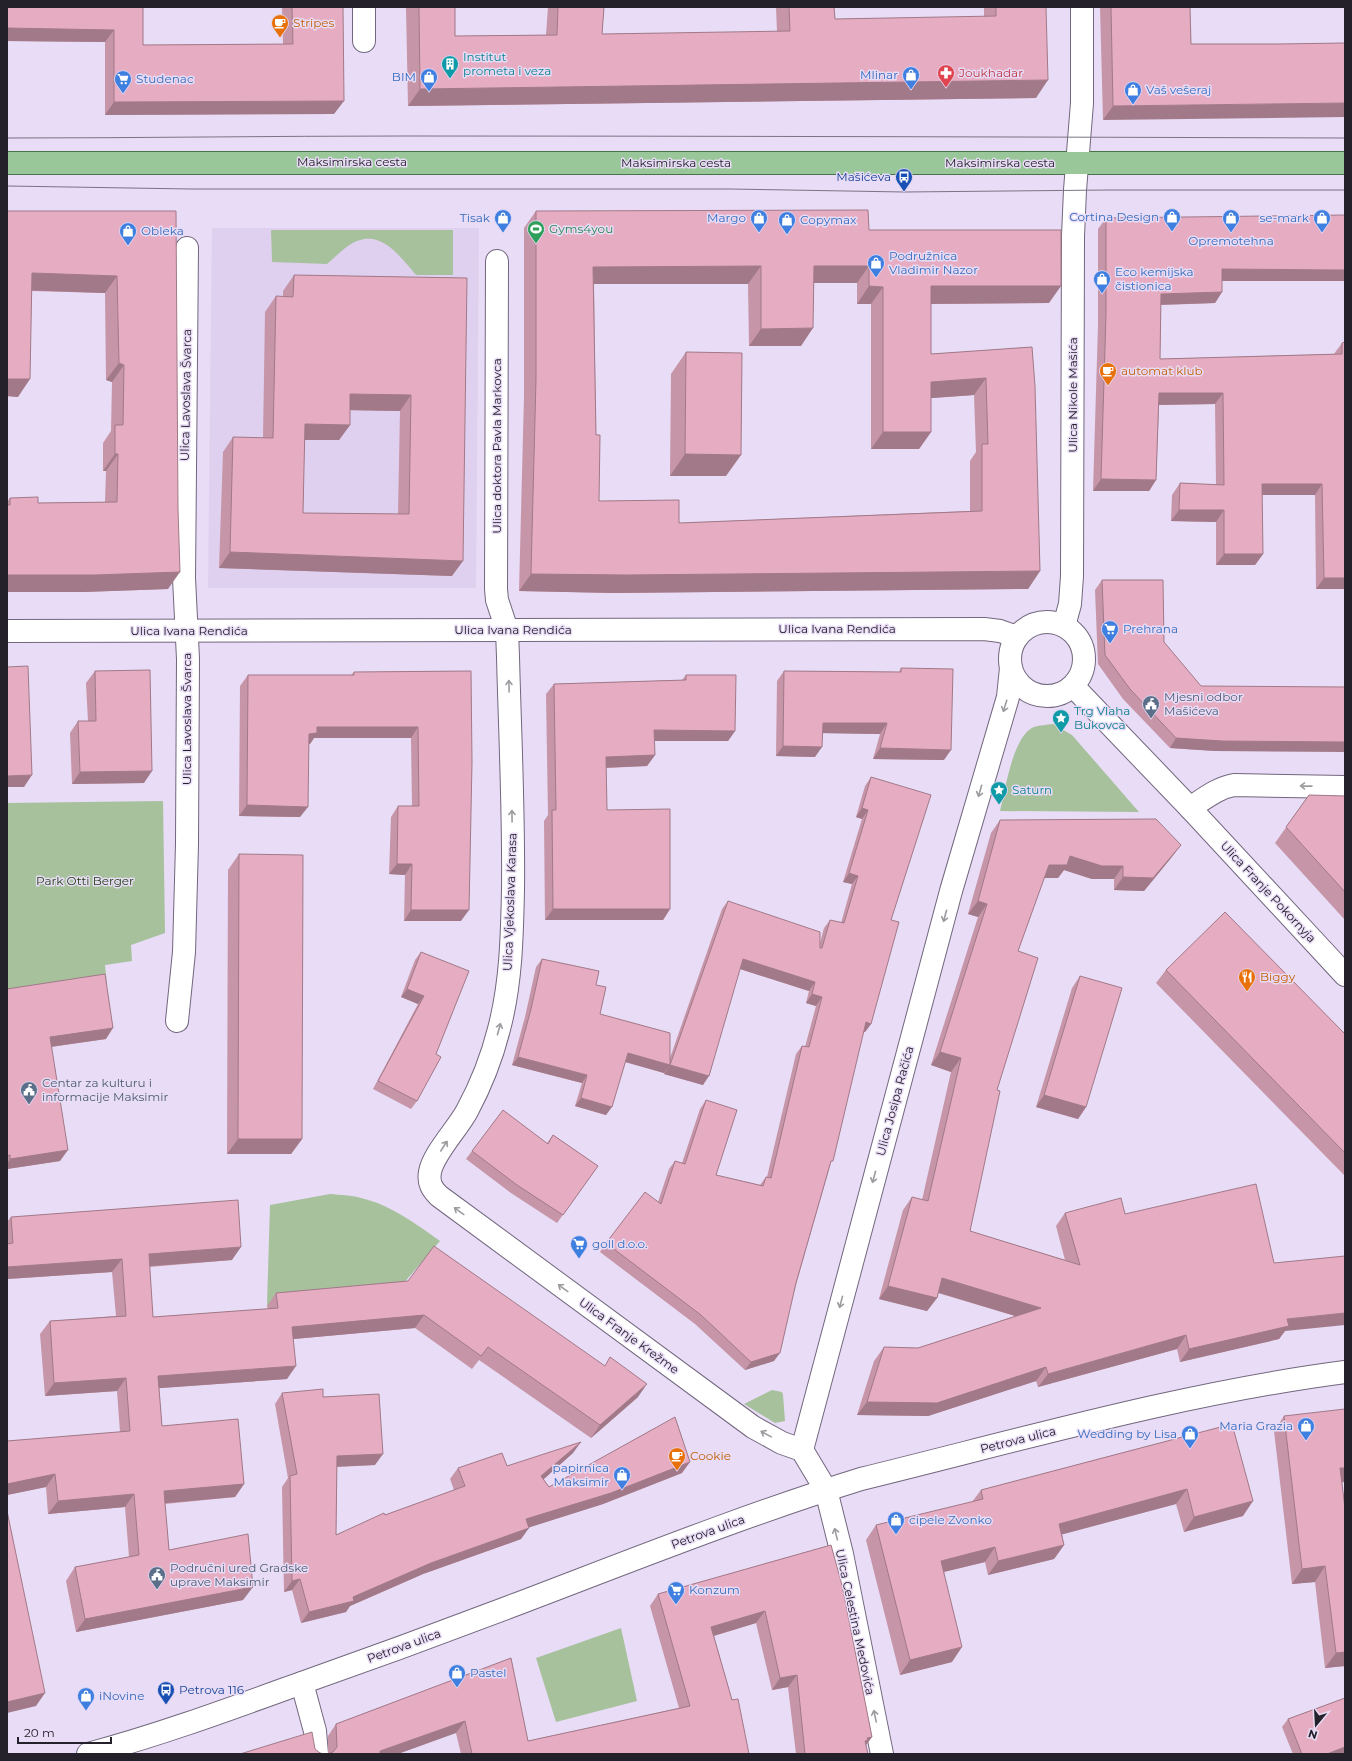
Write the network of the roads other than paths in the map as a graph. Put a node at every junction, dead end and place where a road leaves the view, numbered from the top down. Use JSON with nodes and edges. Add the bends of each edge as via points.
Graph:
{"nodes":[{"id":1,"x":364,"y":7,"type":"edge"},
{"id":2,"x":1082,"y":7,"type":"edge"},
{"id":3,"x":364,"y":41,"type":"dead end"},
{"id":4,"x":7,"y":163,"type":"edge"},
{"id":5,"x":1077,"y":163,"type":"junction"},
{"id":6,"x":1345,"y":163,"type":"edge"},
{"id":7,"x":188,"y":248,"type":"dead end"},
{"id":8,"x":497,"y":261,"type":"dead end"},
{"id":9,"x":1064,"y":626,"type":"junction"},
{"id":10,"x":186,"y":630,"type":"junction"},
{"id":11,"x":507,"y":630,"type":"junction"},
{"id":12,"x":7,"y":631,"type":"edge"},
{"id":13,"x":1017,"y":637,"type":"junction"},
{"id":14,"x":1011,"y":668,"type":"junction"},
{"id":15,"x":1072,"y":686,"type":"junction"},
{"id":16,"x":1345,"y":787,"type":"edge"},
{"id":17,"x":1190,"y":808,"type":"junction"},
{"id":18,"x":1345,"y":975,"type":"edge"},
{"id":19,"x":177,"y":1021,"type":"dead end"},
{"id":20,"x":429,"y":1181,"type":"joint"},
{"id":21,"x":1345,"y":1372,"type":"edge"},
{"id":22,"x":802,"y":1450,"type":"junction"},
{"id":23,"x":826,"y":1490,"type":"junction"},
{"id":24,"x":302,"y":1683,"type":"junction"},
{"id":25,"x":124,"y":1749,"type":"edge"},
{"id":26,"x":88,"y":1754,"type":"edge"},
{"id":27,"x":317,"y":1754,"type":"edge"},
{"id":28,"x":882,"y":1754,"type":"edge"}],
"edges":[{"from":1,"to":3,"type":"street"},
{"from":2,"to":5,"type":"street","name":"Ulica Nikole Mašića","via":[[1082,103]]},
{"from":4,"to":5,"type":"main road","name":"Maksimirska cesta"},
{"from":5,"to":6,"type":"main road","name":"Maksimirska cesta"},
{"from":5,"to":9,"type":"street","name":"Ulica Nikole Mašića","via":[[1073,236],[1072,576],[1070,604]]},
{"from":7,"to":10,"type":"street","name":"Ulica Lavoslava Švarca","via":[[184,578]]},
{"from":8,"to":11,"type":"street","name":"Ulica doktora Pavla Markovca","via":[[496,589]]},
{"from":9,"to":13,"type":"street","via":[[1054,622],[1033,624]]},
{"from":9,"to":15,"type":"street","via":[[1073,632],[1083,649],[1083,669]]},
{"from":10,"to":11,"type":"street","name":"Ulica Ivana Rendića"},
{"from":10,"to":12,"type":"street","name":"Ulica Ivana Rendića"},
{"from":10,"to":19,"type":"street","name":"Ulica Lavoslava Švarca","via":[[187,844],[184,952]]},
{"from":11,"to":13,"type":"street","name":"Ulica Ivana Rendića","via":[[984,629]]},
{"from":20,"to":11,"type":"street","name":"Ulica Vjekoslava Karasa","one_way":true,"via":[[434,1161],[467,1111],[484,1075],[495,1043],[509,971],[513,861]]},
{"from":13,"to":14,"type":"street","via":[[1012,647]]},
{"from":14,"to":15,"type":"street","via":[[1023,686],[1032,693],[1042,696],[1064,692]]},
{"from":14,"to":22,"type":"street","name":"Ulica Josipa Račića","one_way":true,"via":[[1008,697],[941,930]]},
{"from":15,"to":17,"type":"street"},
{"from":16,"to":17,"type":"street","one_way":true,"via":[[1234,785],[1215,791]]},
{"from":17,"to":18,"type":"street","name":"Ulica Franje Pokornyja"},
{"from":22,"to":20,"type":"street","name":"Ulica Franje Krežme","one_way":true,"via":[[782,1443],[753,1427],[439,1196]]},
{"from":21,"to":23,"type":"street","name":"Petrova ulica","via":[[1116,1416],[861,1479]]},
{"from":22,"to":23,"type":"street"},
{"from":23,"to":24,"type":"street","name":"Petrova ulica"},
{"from":28,"to":23,"type":"street","name":"Ulica Celestina Medovića","one_way":true,"via":[[842,1554]]},
{"from":24,"to":25,"type":"street","name":"Petrova ulica","via":[[155,1735]]},
{"from":24,"to":27,"type":"street","via":[[315,1731]]},
{"from":25,"to":26,"type":"street","name":"Petrova ulica"}]}
